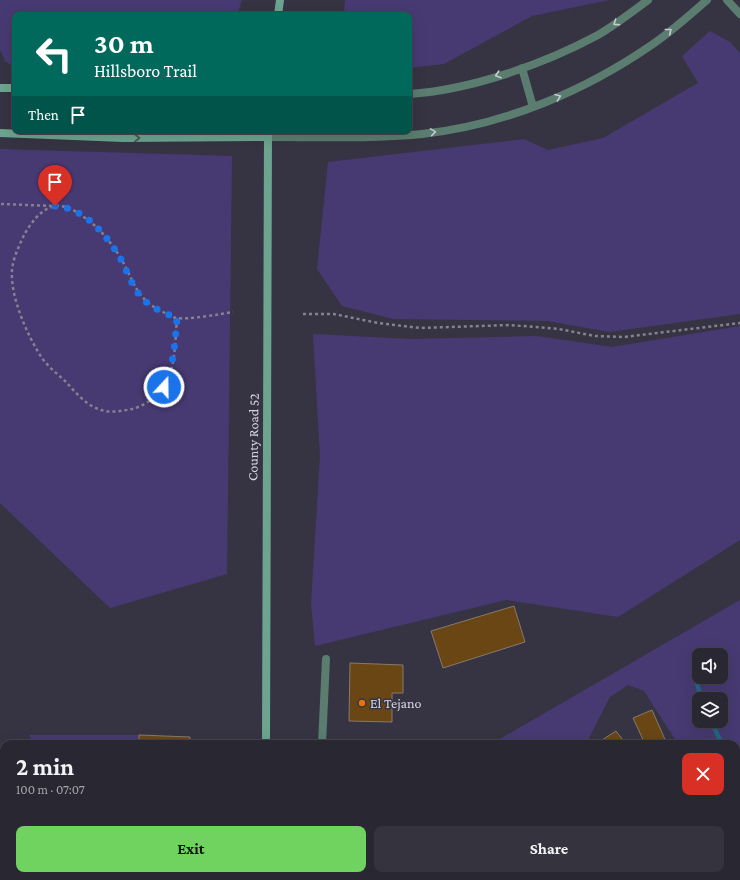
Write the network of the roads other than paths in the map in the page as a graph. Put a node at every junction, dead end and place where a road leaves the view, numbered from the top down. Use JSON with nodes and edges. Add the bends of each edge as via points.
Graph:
{"nodes":[{"id":1,"x":280,"y":0,"type":"edge"},
{"id":2,"x":648,"y":0,"type":"edge"},
{"id":3,"x":707,"y":0,"type":"edge"},
{"id":4,"x":727,"y":0,"type":"edge"},
{"id":5,"x":278,"y":12,"type":"edge"},
{"id":6,"x":740,"y":14,"type":"edge"},
{"id":7,"x":522,"y":68,"type":"junction"},
{"id":8,"x":0,"y":88,"type":"edge"},
{"id":9,"x":12,"y":88,"type":"edge"},
{"id":10,"x":412,"y":94,"type":"edge"},
{"id":11,"x":533,"y":107,"type":"junction"},
{"id":12,"x":0,"y":133,"type":"edge"},
{"id":13,"x":12,"y":133,"type":"edge"},
{"id":14,"x":25,"y":134,"type":"edge"},
{"id":15,"x":268,"y":134,"type":"edge"},
{"id":16,"x":326,"y":659,"type":"dead end"},
{"id":17,"x":266,"y":740,"type":"edge"},
{"id":18,"x":322,"y":740,"type":"edge"}],
"edges":[{"from":1,"to":5,"type":"main road"},
{"from":2,"to":7,"type":"street","one_way":true,"via":[[598,34]]},
{"from":11,"to":3,"type":"street","one_way":true,"via":[[568,93],[633,58]]},
{"from":4,"to":6,"type":"street"},
{"from":7,"to":10,"type":"street","one_way":true,"via":[[454,87]]},
{"from":7,"to":11,"type":"street"},
{"from":8,"to":9,"type":"main road"},
{"from":15,"to":11,"type":"street","one_way":true,"via":[[387,137],[424,134],[491,121]]},
{"from":12,"to":13,"type":"main road","one_way":true},
{"from":14,"to":15,"type":"main road","one_way":true,"via":[[123,138]]},
{"from":15,"to":17,"type":"main road","name":"County Road 52"},
{"from":16,"to":18,"type":"street"}]}
